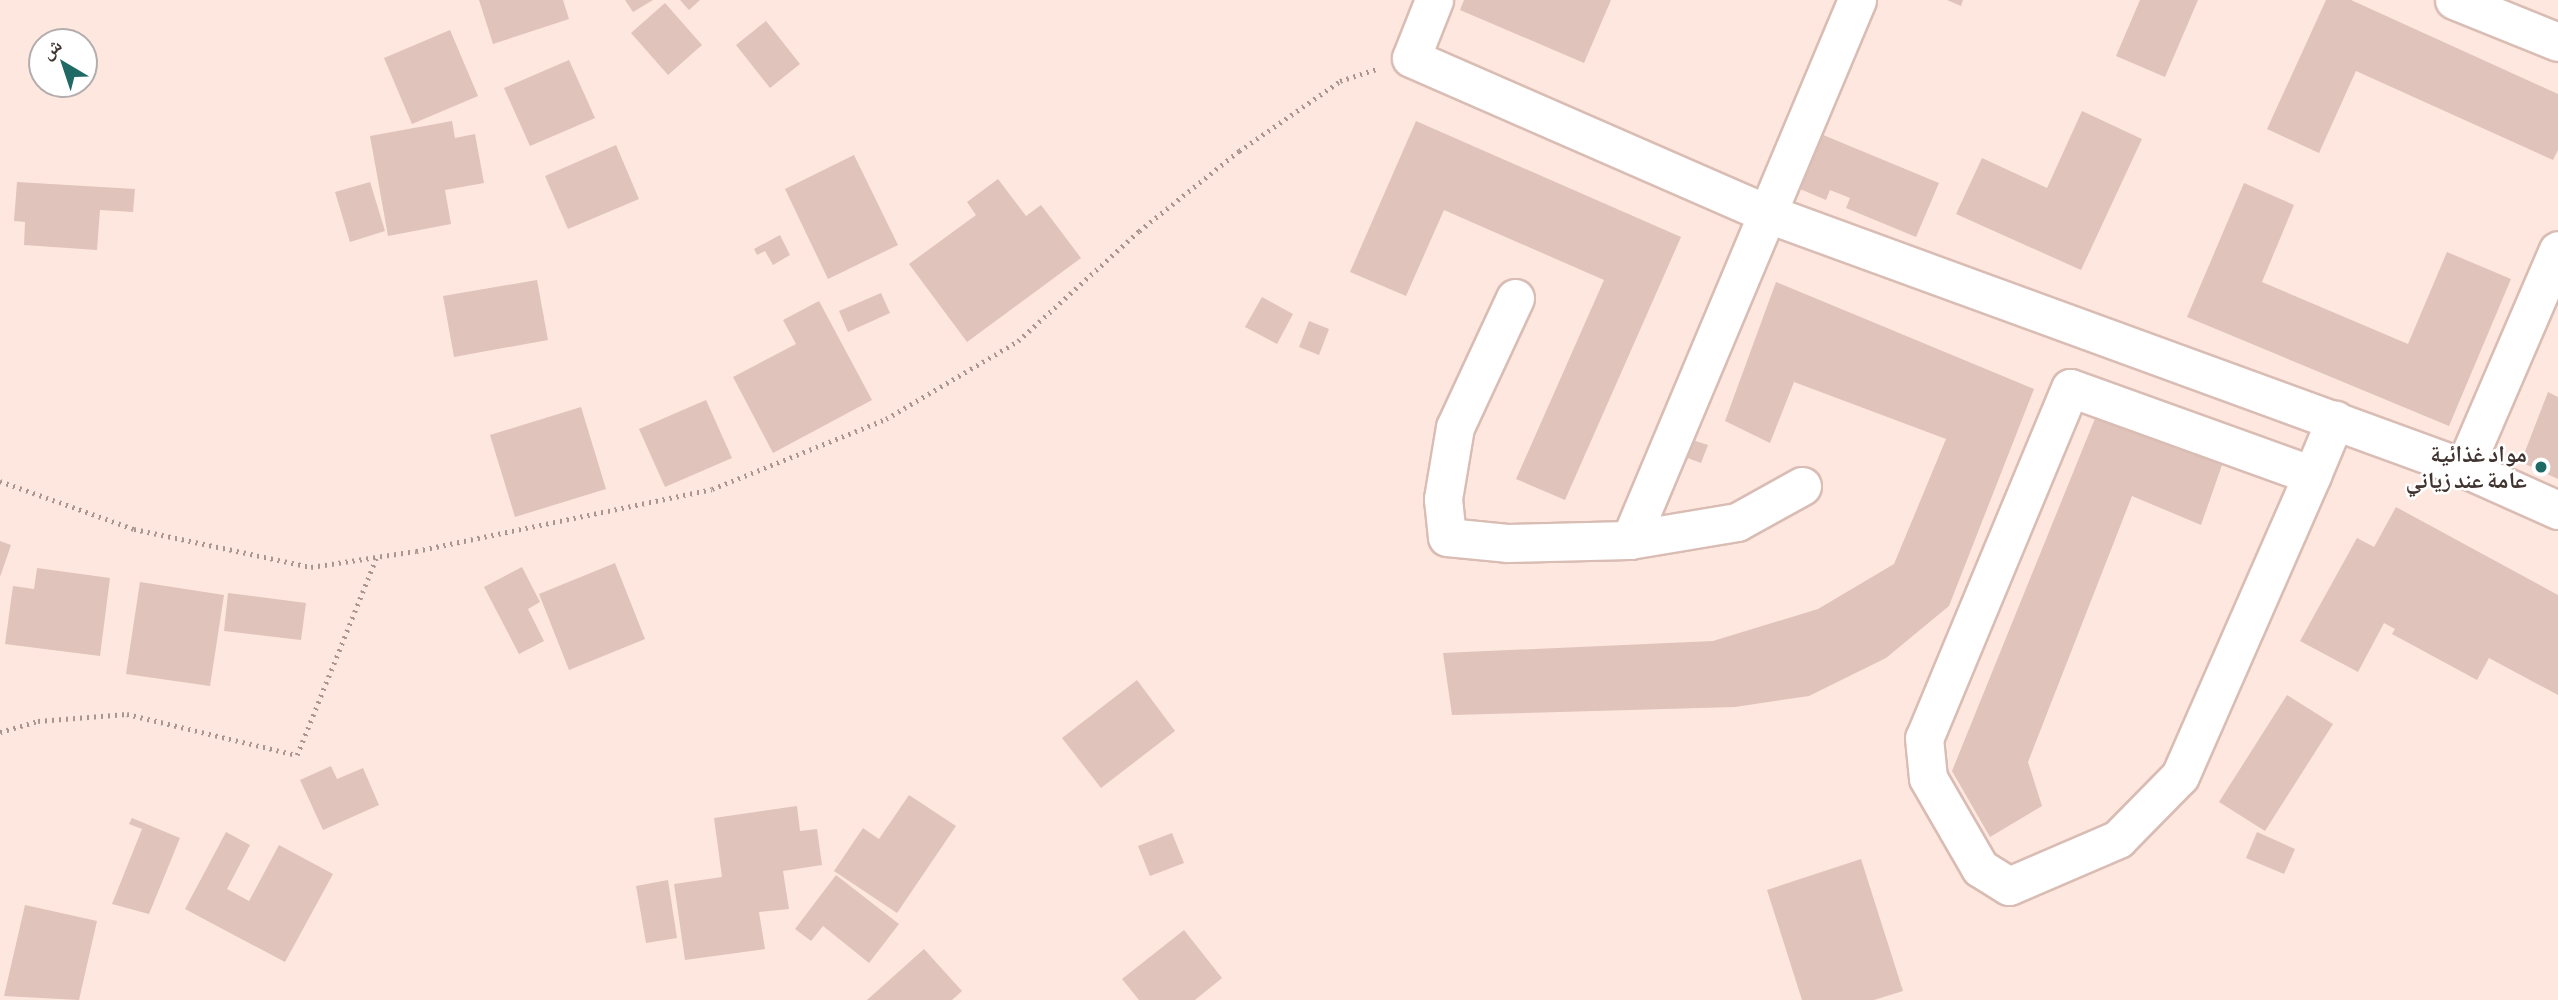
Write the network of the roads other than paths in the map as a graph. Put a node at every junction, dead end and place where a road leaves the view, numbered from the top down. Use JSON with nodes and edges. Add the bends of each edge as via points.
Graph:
{"nodes":[{"id":1,"x":1434,"y":0,"type":"edge"},
{"id":2,"x":1857,"y":0,"type":"edge"},
{"id":3,"x":2454,"y":0,"type":"edge"},
{"id":4,"x":2558,"y":42,"type":"edge"},
{"id":5,"x":1766,"y":213,"type":"junction"},
{"id":6,"x":2558,"y":250,"type":"edge"},
{"id":7,"x":1515,"y":298,"type":"dead end"},
{"id":8,"x":2335,"y":421,"type":"junction"},
{"id":9,"x":2464,"y":468,"type":"junction"},
{"id":10,"x":2312,"y":475,"type":"junction"},
{"id":11,"x":1802,"y":486,"type":"dead end"},
{"id":12,"x":2558,"y":510,"type":"edge"},
{"id":13,"x":1630,"y":540,"type":"junction"}],
"edges":[{"from":1,"to":5,"type":"street","via":[[1411,58]]},
{"from":2,"to":5,"type":"street"},
{"from":3,"to":4,"type":"street"},
{"from":5,"to":8,"type":"street"},
{"from":5,"to":13,"type":"street"},
{"from":6,"to":9,"type":"street"},
{"from":7,"to":13,"type":"street","via":[[1455,427],[1443,499],[1447,537],[1507,544]]},
{"from":8,"to":9,"type":"street"},
{"from":8,"to":10,"type":"street"},
{"from":9,"to":12,"type":"street"},
{"from":10,"to":10,"type":"street","via":[[2180,776],[2118,839],[2009,886],[1980,868],[1928,778],[1924,738],[2070,388]]},
{"from":11,"to":13,"type":"street","via":[[1737,522]]}]}
